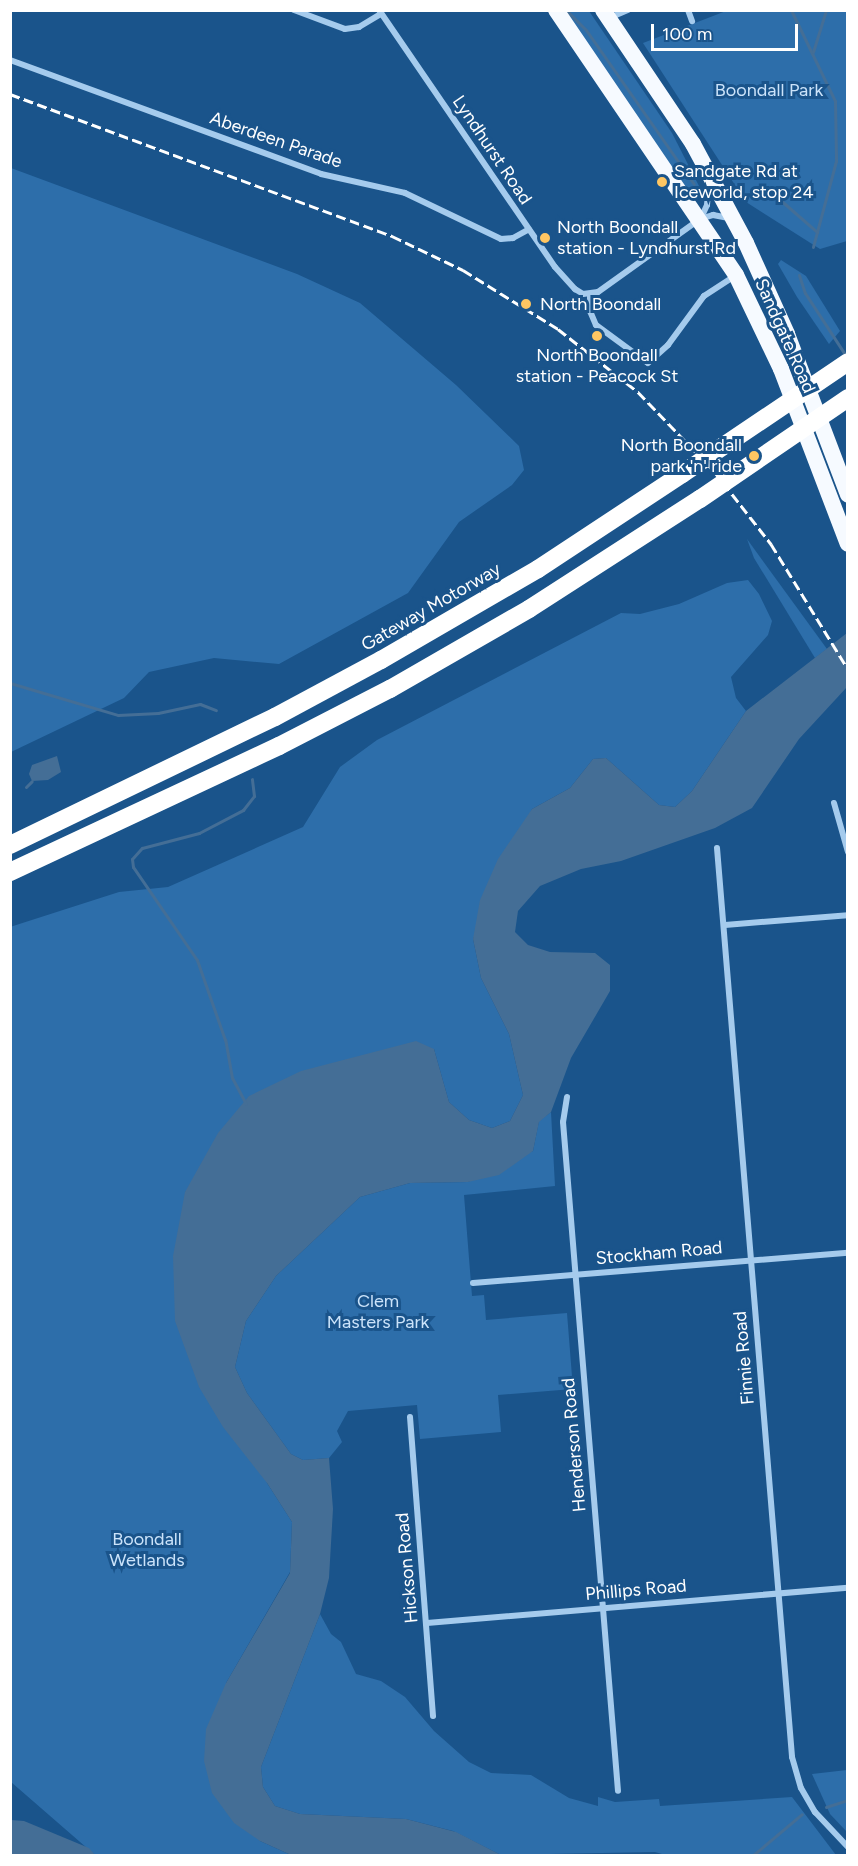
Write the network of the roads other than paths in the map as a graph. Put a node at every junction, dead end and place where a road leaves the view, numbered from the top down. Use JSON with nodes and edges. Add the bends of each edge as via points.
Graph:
{"nodes":[{"id":1,"x":294,"y":10,"type":"edge"},
{"id":2,"x":556,"y":10,"type":"edge"},
{"id":3,"x":628,"y":10,"type":"edge"},
{"id":4,"x":688,"y":10,"type":"edge"},
{"id":5,"x":380,"y":12,"type":"edge"},
{"id":6,"x":606,"y":14,"type":"edge"},
{"id":7,"x":692,"y":21,"type":"dead end"},
{"id":8,"x":10,"y":60,"type":"edge"},
{"id":9,"x":710,"y":174,"type":"junction"},
{"id":10,"x":700,"y":219,"type":"junction"},
{"id":11,"x":735,"y":220,"type":"junction"},
{"id":12,"x":529,"y":229,"type":"junction"},
{"id":13,"x":736,"y":275,"type":"junction"},
{"id":14,"x":590,"y":294,"type":"junction"},
{"id":15,"x":848,"y":362,"type":"edge"},
{"id":16,"x":848,"y":398,"type":"edge"},
{"id":17,"x":848,"y":495,"type":"edge"},
{"id":18,"x":848,"y":544,"type":"edge"},
{"id":19,"x":834,"y":803,"type":"dead end"},
{"id":20,"x":10,"y":845,"type":"edge"},
{"id":21,"x":717,"y":848,"type":"dead end"},
{"id":22,"x":848,"y":852,"type":"edge"},
{"id":23,"x":10,"y":872,"type":"edge"},
{"id":24,"x":848,"y":915,"type":"edge"},
{"id":25,"x":724,"y":926,"type":"junction"},
{"id":26,"x":567,"y":1097,"type":"dead end"},
{"id":27,"x":848,"y":1253,"type":"edge"},
{"id":28,"x":751,"y":1261,"type":"junction"},
{"id":29,"x":575,"y":1275,"type":"junction"},
{"id":30,"x":472,"y":1283,"type":"dead end"},
{"id":31,"x":410,"y":1417,"type":"dead end"},
{"id":32,"x":848,"y":1588,"type":"edge"},
{"id":33,"x":778,"y":1594,"type":"junction"},
{"id":34,"x":602,"y":1608,"type":"junction"},
{"id":35,"x":427,"y":1623,"type":"junction"},
{"id":36,"x":433,"y":1716,"type":"dead end"},
{"id":37,"x":618,"y":1791,"type":"dead end"},
{"id":38,"x":848,"y":1847,"type":"edge"}],
"edges":[{"from":1,"to":5,"type":"street","via":[[345,29],[359,27]]},
{"from":2,"to":10,"type":"highway","name":"Sandgate Road"},
{"from":3,"to":6,"type":"street"},
{"from":4,"to":7,"type":"street"},
{"from":5,"to":12,"type":"street","name":"Lyndhurst Road"},
{"from":6,"to":9,"type":"highway","name":"Sandgate Road"},
{"from":8,"to":12,"type":"street","name":"Aberdeen Parade","via":[[321,174],[405,193],[501,239],[513,238]]},
{"from":9,"to":10,"type":"street","via":[[707,205]]},
{"from":9,"to":11,"type":"highway","name":"Sandgate Road"},
{"from":10,"to":11,"type":"street","via":[[714,215]]},
{"from":10,"to":13,"type":"highway","name":"Sandgate Road"},
{"from":10,"to":14,"type":"street"},
{"from":11,"to":17,"type":"highway","name":"Sandgate Road","via":[[780,315]]},
{"from":12,"to":14,"type":"street","name":"Lyndhurst Road","via":[[565,280]]},
{"from":13,"to":14,"type":"street","via":[[704,296],[668,345],[648,363],[596,325],[590,311]]},
{"from":13,"to":18,"type":"highway","name":"Sandgate Road","via":[[781,369]]},
{"from":15,"to":20,"type":"highway","name":"Gateway Motorway","bridge":true,"via":[[538,569],[381,660],[275,717]]},
{"from":16,"to":23,"type":"highway","bridge":true,"via":[[529,609],[390,688],[279,746]]},
{"from":19,"to":22,"type":"street"},
{"from":21,"to":25,"type":"street","name":"Finnie Road"},
{"from":24,"to":25,"type":"street"},
{"from":25,"to":28,"type":"street","name":"Finnie Road"},
{"from":26,"to":29,"type":"street","name":"Henderson Road","via":[[563,1122]]},
{"from":27,"to":28,"type":"street","name":"Stockham Road"},
{"from":28,"to":29,"type":"street","name":"Stockham Road"},
{"from":28,"to":33,"type":"street","name":"Finnie Road"},
{"from":29,"to":30,"type":"street","name":"Stockham Road"},
{"from":29,"to":34,"type":"street","name":"Henderson Road"},
{"from":31,"to":35,"type":"street","name":"Hickson Road"},
{"from":32,"to":33,"type":"street","name":"Phillips Road"},
{"from":33,"to":34,"type":"street","name":"Phillips Road"},
{"from":33,"to":38,"type":"street","name":"Finnie Road","via":[[797,1776],[821,1822]]},
{"from":34,"to":35,"type":"street","name":"Phillips Road"},
{"from":34,"to":37,"type":"street","name":"Henderson Road"},
{"from":35,"to":36,"type":"street","name":"Hickson Road"}]}
